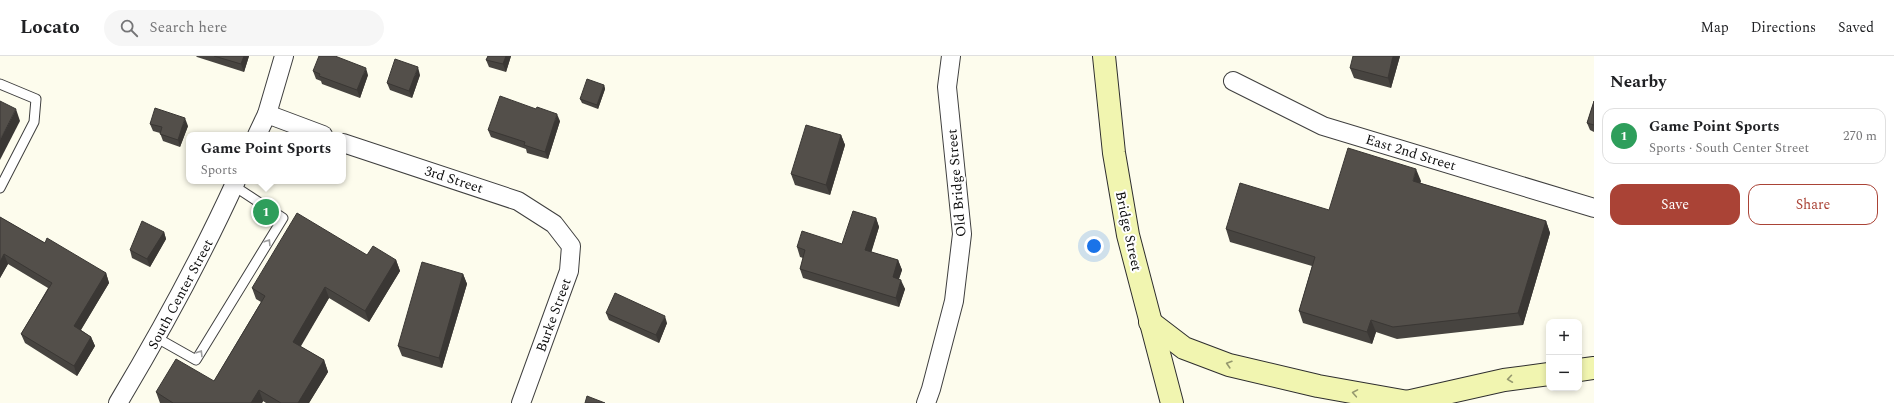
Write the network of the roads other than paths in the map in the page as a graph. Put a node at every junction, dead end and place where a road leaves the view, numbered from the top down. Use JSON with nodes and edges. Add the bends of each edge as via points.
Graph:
{"nodes":[{"id":1,"x":284,"y":56,"type":"edge"},
{"id":2,"x":951,"y":56,"type":"edge"},
{"id":3,"x":1104,"y":56,"type":"edge"},
{"id":4,"x":1234,"y":81,"type":"dead end"},
{"id":5,"x":0,"y":84,"type":"edge"},
{"id":6,"x":267,"y":114,"type":"junction"},
{"id":7,"x":259,"y":132,"type":"edge"},
{"id":8,"x":315,"y":132,"type":"edge"},
{"id":9,"x":346,"y":143,"type":"edge"},
{"id":10,"x":235,"y":184,"type":"edge"},
{"id":11,"x":0,"y":188,"type":"edge"},
{"id":12,"x":1594,"y":208,"type":"edge"},
{"id":13,"x":558,"y":228,"type":"joint"},
{"id":14,"x":1150,"y":322,"type":"junction"},
{"id":15,"x":157,"y":338,"type":"junction"},
{"id":16,"x":1594,"y":368,"type":"edge"},
{"id":17,"x":1582,"y":370,"type":"edge"},
{"id":18,"x":1546,"y":374,"type":"edge"},
{"id":19,"x":121,"y":402,"type":"edge"},
{"id":20,"x":1405,"y":402,"type":"edge"},
{"id":21,"x":521,"y":403,"type":"edge"},
{"id":22,"x":926,"y":403,"type":"edge"},
{"id":23,"x":1172,"y":403,"type":"edge"}],
"edges":[{"from":1,"to":6,"type":"street"},
{"from":2,"to":22,"type":"street","name":"Old Bridge Street","via":[[947,87],[962,234],[954,301]]},
{"from":3,"to":14,"type":"main road","name":"Bridge Street","via":[[1114,153],[1128,235]]},
{"from":4,"to":12,"type":"street","name":"East 2nd Street","via":[[1323,126]]},
{"from":5,"to":11,"type":"lane","via":[[36,99],[34,122]]},
{"from":6,"to":7,"type":"street"},
{"from":6,"to":8,"type":"street"},
{"from":9,"to":13,"type":"street","name":"3rd Street","via":[[518,201]]},
{"from":10,"to":15,"type":"street","name":"South Center Street","via":[[215,228]]},
{"from":15,"to":10,"type":"lane","one_way":true,"via":[[196,360],[283,218]]},
{"from":13,"to":21,"type":"street","name":"Burke Street","via":[[571,246],[568,271]]},
{"from":20,"to":14,"type":"main road","one_way":true,"via":[[1318,386],[1229,365],[1184,348]]},
{"from":14,"to":23,"type":"main road","name":"Bridge Street"},
{"from":15,"to":19,"type":"street","name":"South Center Street"},
{"from":16,"to":17,"type":"main road"},
{"from":18,"to":20,"type":"main road","one_way":true,"via":[[1504,380]]}]}
